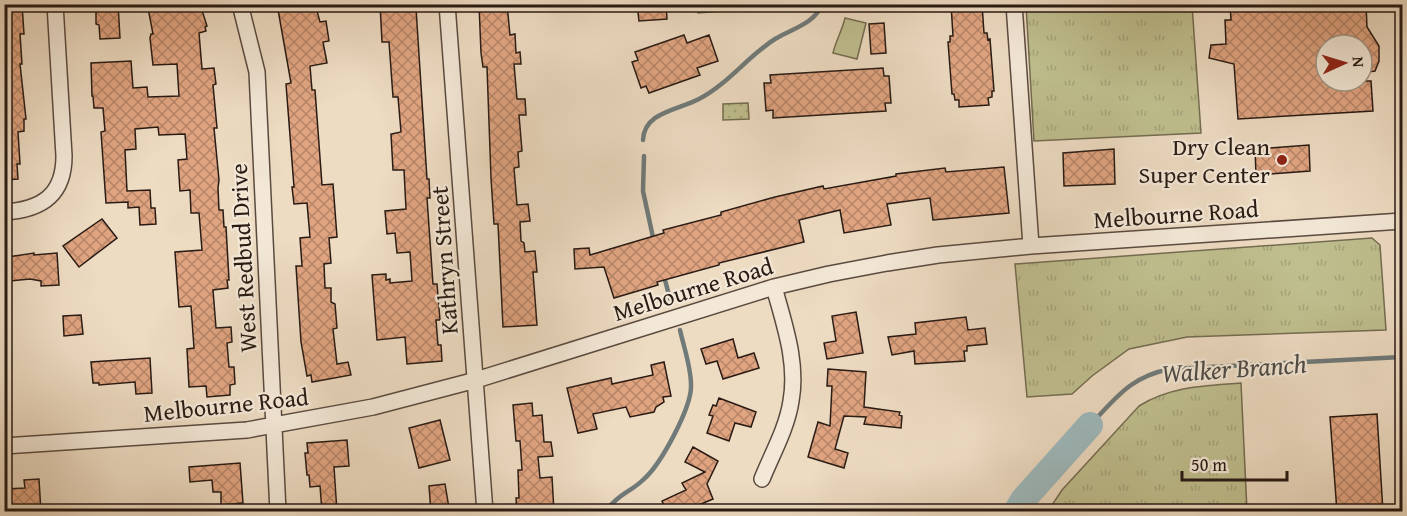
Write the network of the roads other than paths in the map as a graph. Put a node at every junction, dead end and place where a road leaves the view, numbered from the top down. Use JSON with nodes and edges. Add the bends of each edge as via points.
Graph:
{"nodes":[{"id":1,"x":55,"y":4,"type":"edge"},
{"id":2,"x":240,"y":4,"type":"edge"},
{"id":3,"x":447,"y":4,"type":"edge"},
{"id":4,"x":1014,"y":4,"type":"edge"},
{"id":5,"x":4,"y":212,"type":"edge"},
{"id":6,"x":1402,"y":221,"type":"edge"},
{"id":7,"x":1031,"y":246,"type":"junction"},
{"id":8,"x":774,"y":287,"type":"junction"},
{"id":9,"x":476,"y":380,"type":"junction"},
{"id":10,"x":273,"y":425,"type":"junction"},
{"id":11,"x":4,"y":446,"type":"edge"},
{"id":12,"x":762,"y":479,"type":"dead end"},
{"id":13,"x":278,"y":512,"type":"edge"},
{"id":14,"x":485,"y":512,"type":"edge"}],
"edges":[{"from":1,"to":5,"type":"street","via":[[62,175],[55,190],[39,205]]},
{"from":2,"to":10,"type":"street","name":"West Redbud Drive","via":[[257,72]]},
{"from":3,"to":9,"type":"street","name":"Kathryn Street"},
{"from":4,"to":7,"type":"street"},
{"from":6,"to":7,"type":"street","name":"Melbourne Road"},
{"from":7,"to":8,"type":"street","name":"Melbourne Road","via":[[887,262]]},
{"from":8,"to":9,"type":"street","name":"Melbourne Road"},
{"from":8,"to":12,"type":"street","via":[[790,351],[793,386],[786,419]]},
{"from":9,"to":10,"type":"street","name":"Melbourne Road","via":[[373,407]]},
{"from":9,"to":14,"type":"street","name":"Kathryn Street"},
{"from":10,"to":11,"type":"street","name":"Melbourne Road"},
{"from":10,"to":13,"type":"street","name":"West Redbud Drive"}]}
